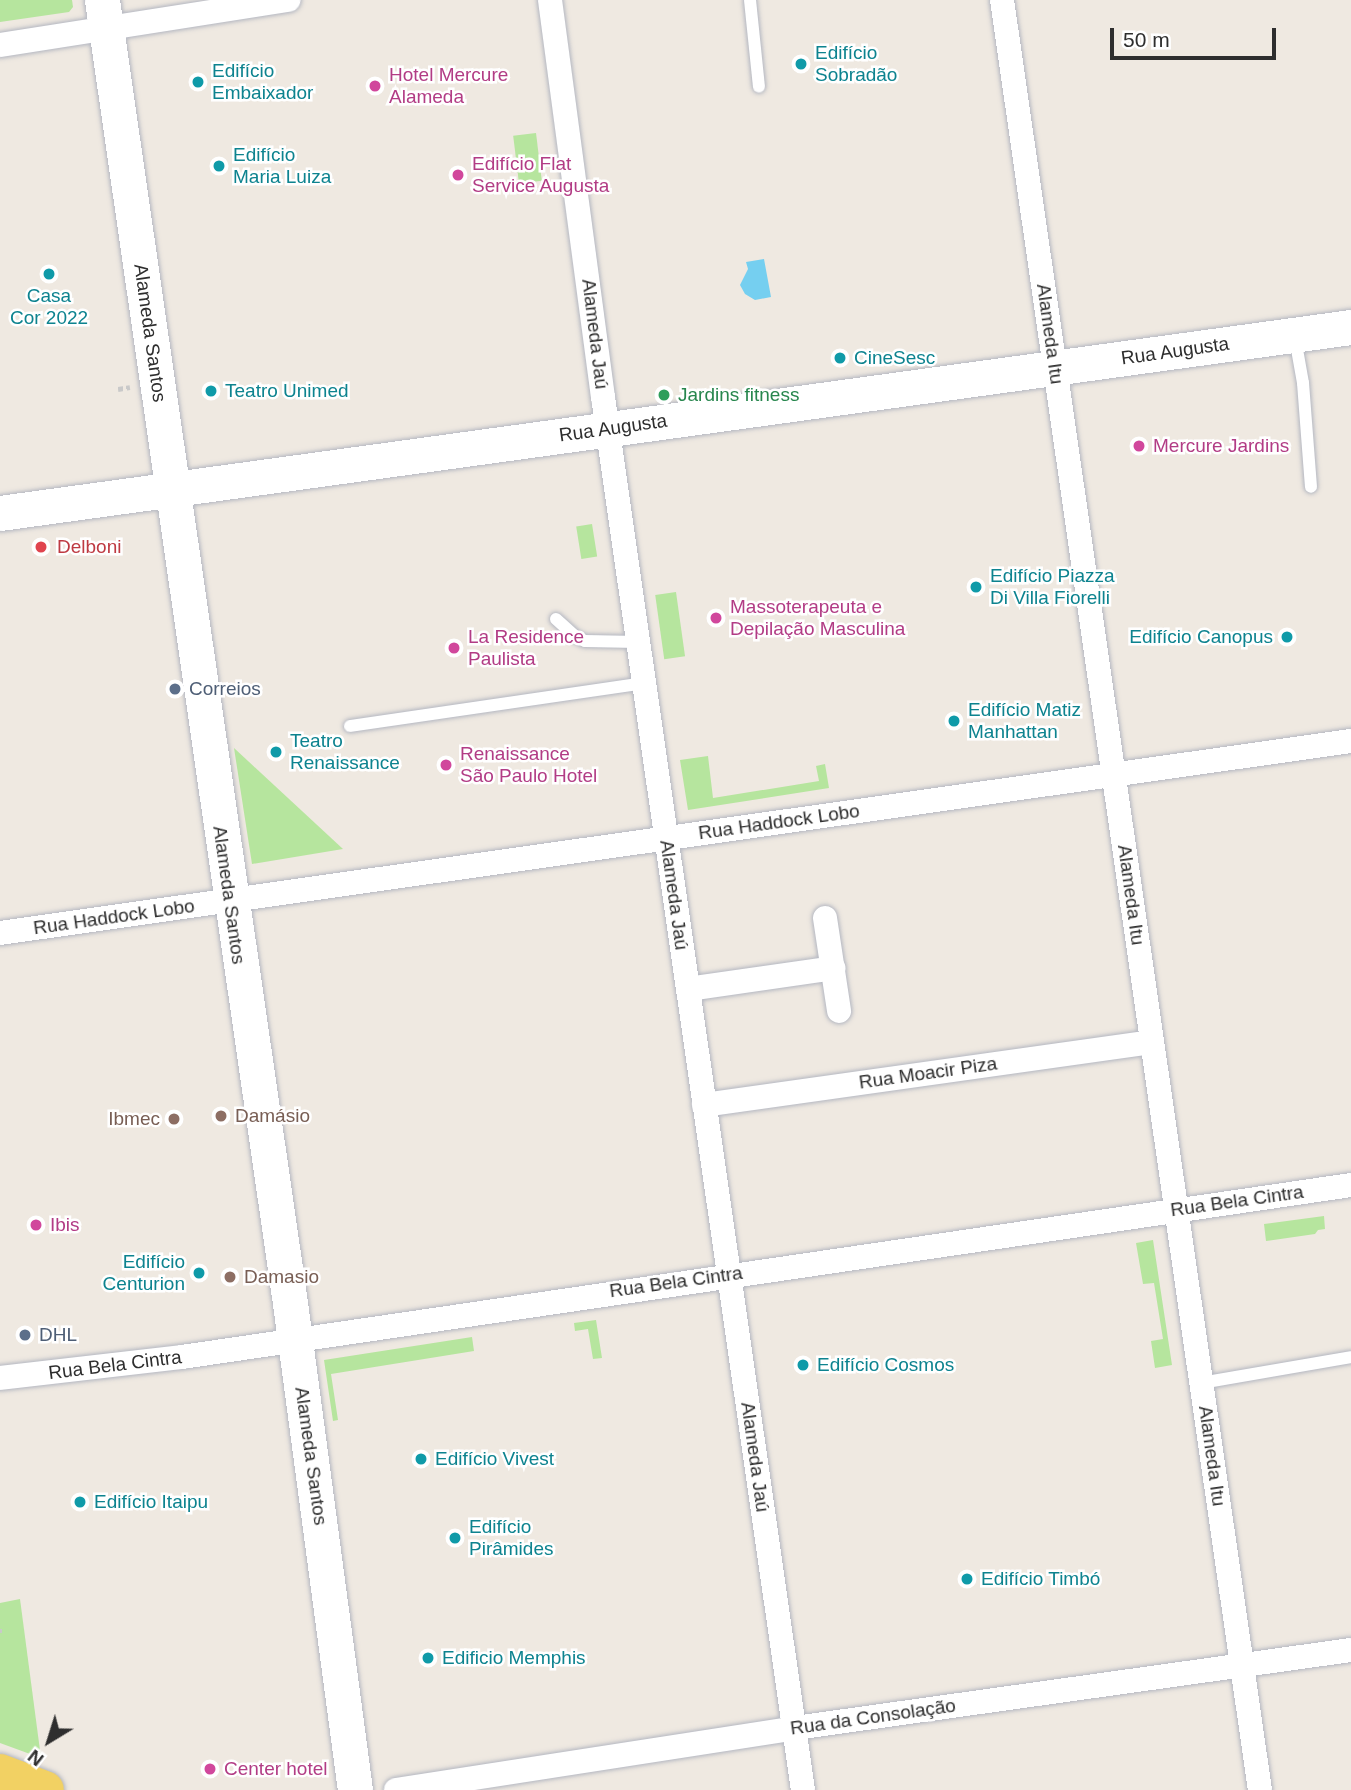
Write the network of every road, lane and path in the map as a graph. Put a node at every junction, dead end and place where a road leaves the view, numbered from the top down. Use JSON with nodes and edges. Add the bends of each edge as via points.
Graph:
{"nodes":[{"id":1,"x":289,"y":0,"type":"edge"},
{"id":2,"x":550,"y":0,"type":"edge"},
{"id":3,"x":750,"y":0,"type":"edge"},
{"id":4,"x":1002,"y":0,"type":"edge"},
{"id":5,"x":104,"y":14,"type":"edge"},
{"id":6,"x":0,"y":45,"type":"edge"},
{"id":7,"x":759,"y":87,"type":"dead end"},
{"id":8,"x":1351,"y":327,"type":"edge"},
{"id":9,"x":1295,"y":334,"type":"junction"},
{"id":10,"x":1055,"y":368,"type":"junction"},
{"id":11,"x":130,"y":387,"type":"dead end"},
{"id":12,"x":118,"y":389,"type":"dead end"},
{"id":13,"x":608,"y":429,"type":"junction"},
{"id":14,"x":1311,"y":487,"type":"dead end"},
{"id":15,"x":172,"y":489,"type":"junction"},
{"id":16,"x":0,"y":513,"type":"edge"},
{"id":17,"x":556,"y":619,"type":"dead end"},
{"id":18,"x":638,"y":642,"type":"junction"},
{"id":19,"x":644,"y":684,"type":"junction"},
{"id":20,"x":350,"y":726,"type":"dead end"},
{"id":21,"x":1351,"y":741,"type":"edge"},
{"id":22,"x":1114,"y":775,"type":"junction"},
{"id":23,"x":666,"y":838,"type":"junction"},
{"id":24,"x":230,"y":901,"type":"junction"},
{"id":25,"x":825,"y":918,"type":"dead end"},
{"id":26,"x":0,"y":933,"type":"edge"},
{"id":27,"x":832,"y":968,"type":"junction"},
{"id":28,"x":688,"y":989,"type":"junction"},
{"id":29,"x":839,"y":1011,"type":"dead end"},
{"id":30,"x":1152,"y":1042,"type":"junction"},
{"id":31,"x":704,"y":1105,"type":"junction"},
{"id":32,"x":1351,"y":1185,"type":"edge"},
{"id":33,"x":1177,"y":1210,"type":"junction"},
{"id":34,"x":729,"y":1275,"type":"junction"},
{"id":35,"x":294,"y":1340,"type":"junction"},
{"id":36,"x":1351,"y":1357,"type":"edge"},
{"id":37,"x":0,"y":1378,"type":"edge"},
{"id":38,"x":1202,"y":1383,"type":"junction"},
{"id":39,"x":1351,"y":1650,"type":"edge"},
{"id":40,"x":1242,"y":1665,"type":"junction"},
{"id":41,"x":794,"y":1728,"type":"junction"},
{"id":42,"x":0,"y":1773,"type":"edge"},
{"id":43,"x":44,"y":1790,"type":"edge"},
{"id":44,"x":355,"y":1790,"type":"edge"},
{"id":45,"x":396,"y":1790,"type":"edge"},
{"id":46,"x":803,"y":1790,"type":"edge"},
{"id":47,"x":1260,"y":1790,"type":"edge"}],
"edges":[{"from":1,"to":5,"type":"street"},
{"from":2,"to":13,"type":"street","name":"Alameda Jaú"},
{"from":3,"to":7,"type":"lane"},
{"from":4,"to":10,"type":"street","name":"Alameda Itu"},
{"from":5,"to":6,"type":"street"},
{"from":5,"to":15,"type":"street","name":"Alameda Santos"},
{"from":8,"to":9,"type":"street","name":"Rua Augusta"},
{"from":9,"to":10,"type":"street","name":"Rua Augusta"},
{"from":9,"to":14,"type":"lane"},
{"from":10,"to":13,"type":"street","name":"Rua Augusta"},
{"from":10,"to":22,"type":"street","name":"Alameda Itu"},
{"from":11,"to":12,"type":"path"},
{"from":13,"to":15,"type":"street","name":"Rua Augusta"},
{"from":13,"to":18,"type":"street","name":"Alameda Jaú"},
{"from":15,"to":16,"type":"street","name":"Rua Augusta"},
{"from":15,"to":24,"type":"street","name":"Alameda Santos"},
{"from":17,"to":18,"type":"lane","via":[[585,640]]},
{"from":18,"to":19,"type":"street","name":"Alameda Jaú"},
{"from":19,"to":20,"type":"lane"},
{"from":19,"to":23,"type":"street","name":"Alameda Jaú"},
{"from":21,"to":22,"type":"street","name":"Rua Haddock Lobo"},
{"from":22,"to":23,"type":"street","name":"Rua Haddock Lobo"},
{"from":22,"to":30,"type":"street","name":"Alameda Itu"},
{"from":23,"to":24,"type":"street","name":"Rua Haddock Lobo"},
{"from":23,"to":28,"type":"street","name":"Alameda Jaú"},
{"from":24,"to":26,"type":"street","name":"Rua Haddock Lobo"},
{"from":24,"to":35,"type":"street","name":"Alameda Santos"},
{"from":25,"to":27,"type":"street"},
{"from":27,"to":28,"type":"street"},
{"from":27,"to":29,"type":"street"},
{"from":28,"to":31,"type":"street","name":"Alameda Jaú"},
{"from":30,"to":31,"type":"street","name":"Rua Moacir Piza"},
{"from":30,"to":33,"type":"street","name":"Alameda Itu"},
{"from":31,"to":34,"type":"street","name":"Alameda Jaú"},
{"from":32,"to":33,"type":"street","name":"Rua Bela Cintra"},
{"from":33,"to":34,"type":"street","name":"Rua Bela Cintra"},
{"from":33,"to":38,"type":"street","name":"Alameda Itu"},
{"from":34,"to":35,"type":"street","name":"Rua Bela Cintra"},
{"from":34,"to":41,"type":"street","name":"Alameda Jaú"},
{"from":35,"to":37,"type":"street","name":"Rua Bela Cintra"},
{"from":35,"to":44,"type":"street","name":"Alameda Santos"},
{"from":36,"to":38,"type":"lane"},
{"from":38,"to":40,"type":"street","name":"Alameda Itu"},
{"from":39,"to":40,"type":"street","name":"Rua da Consolação"},
{"from":40,"to":41,"type":"street","name":"Rua da Consolação"},
{"from":40,"to":47,"type":"street","name":"Alameda Itu"},
{"from":41,"to":45,"type":"street","name":"Rua da Consolação"},
{"from":41,"to":46,"type":"street","name":"Alameda Jaú"},
{"from":42,"to":43,"type":"main road"}]}
